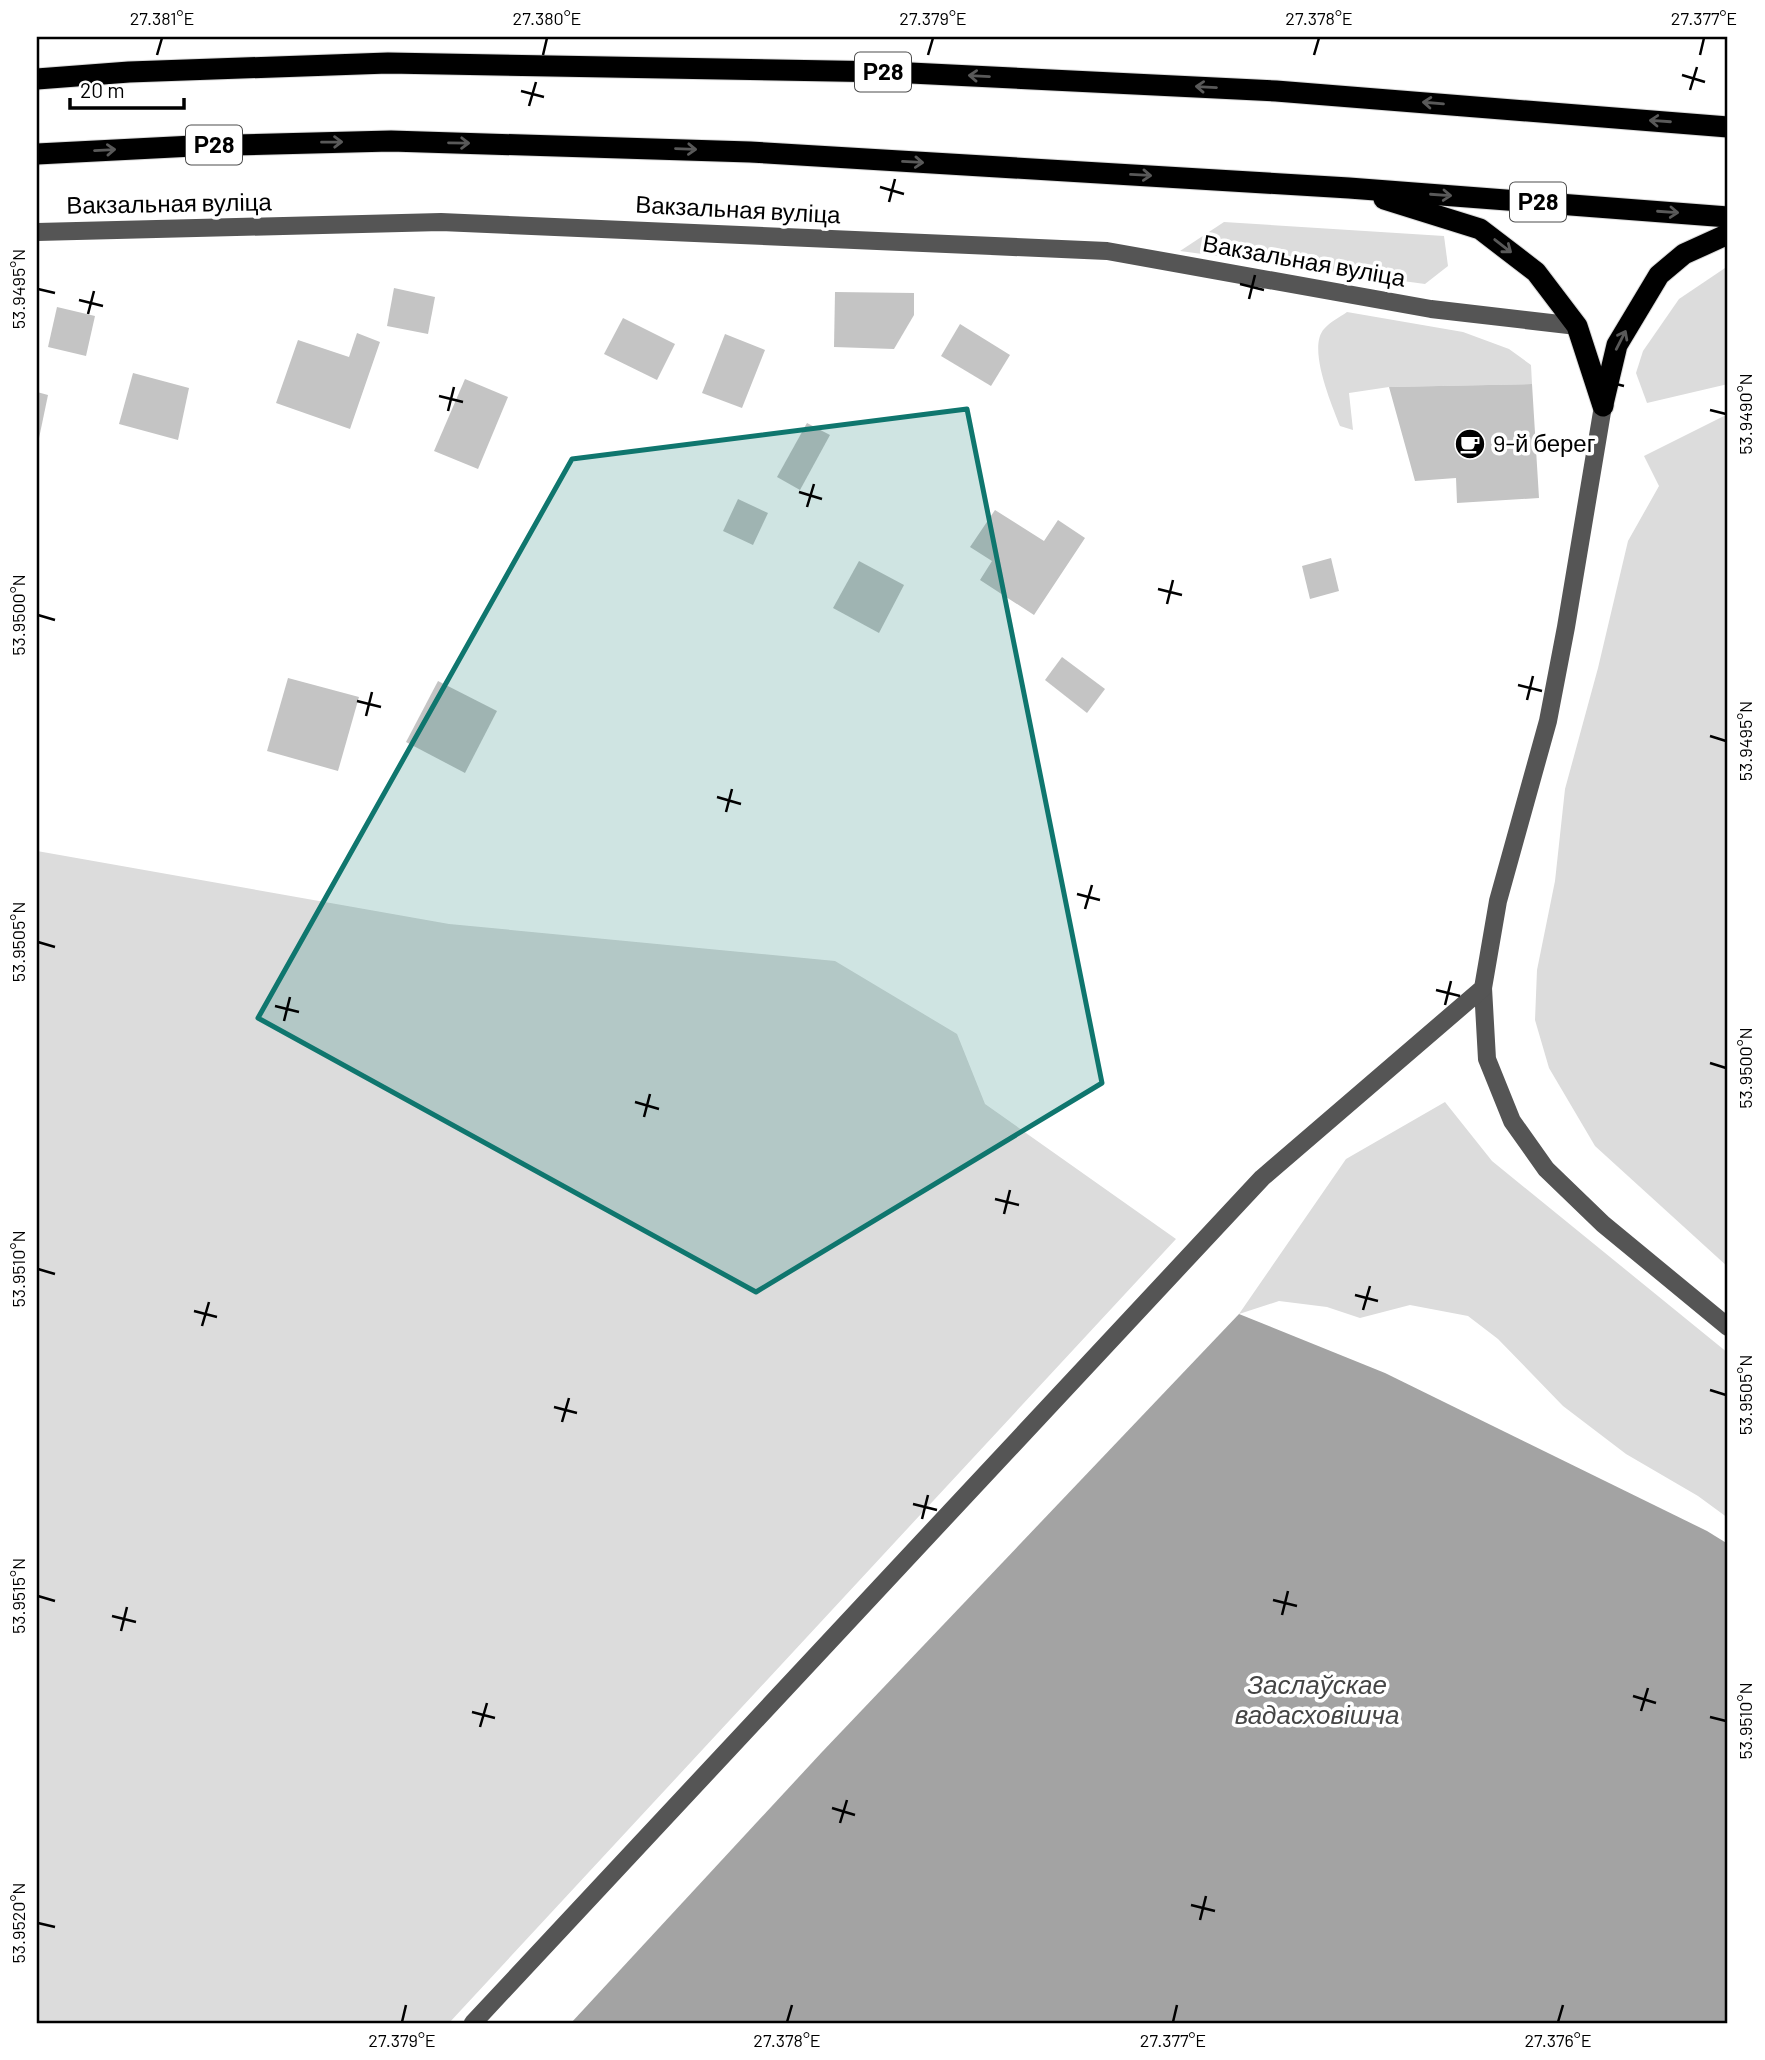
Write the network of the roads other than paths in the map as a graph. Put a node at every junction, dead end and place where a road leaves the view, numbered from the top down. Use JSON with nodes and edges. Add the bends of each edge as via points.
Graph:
{"nodes":[{"id":1,"x":37,"y":79,"type":"edge"},
{"id":2,"x":1728,"y":127,"type":"edge"},
{"id":3,"x":37,"y":154,"type":"edge"},
{"id":4,"x":1349,"y":188,"type":"junction"},
{"id":5,"x":1728,"y":217,"type":"edge"},
{"id":6,"x":37,"y":232,"type":"edge"},
{"id":7,"x":1728,"y":234,"type":"edge"},
{"id":8,"x":1577,"y":326,"type":"junction"},
{"id":9,"x":1603,"y":406,"type":"junction"},
{"id":10,"x":1483,"y":988,"type":"junction"},
{"id":11,"x":1728,"y":1327,"type":"edge"},
{"id":12,"x":473,"y":2023,"type":"edge"}],
"edges":[{"from":2,"to":1,"type":"highway","number":"Р28","one_way":true,"via":[[1276,91],[890,72],[388,63]]},
{"from":3,"to":4,"type":"highway","number":"Р28","one_way":true,"via":[[391,141],[595,146]]},
{"from":4,"to":5,"type":"highway","number":"Р28","one_way":true},
{"from":4,"to":8,"type":"highway","one_way":true,"via":[[1480,229],[1536,272]]},
{"from":6,"to":8,"type":"street","name":"Вакзальная вуліца","via":[[442,222],[1107,251],[1431,309]]},
{"from":9,"to":7,"type":"highway","one_way":true,"via":[[1617,345],[1659,275],[1684,254]]},
{"from":8,"to":9,"type":"highway"},
{"from":9,"to":10,"type":"street","via":[[1548,721],[1498,901]]},
{"from":10,"to":11,"type":"street","via":[[1487,1059],[1512,1121],[1546,1169],[1603,1224]]},
{"from":10,"to":12,"type":"street","via":[[1262,1178]]}]}
